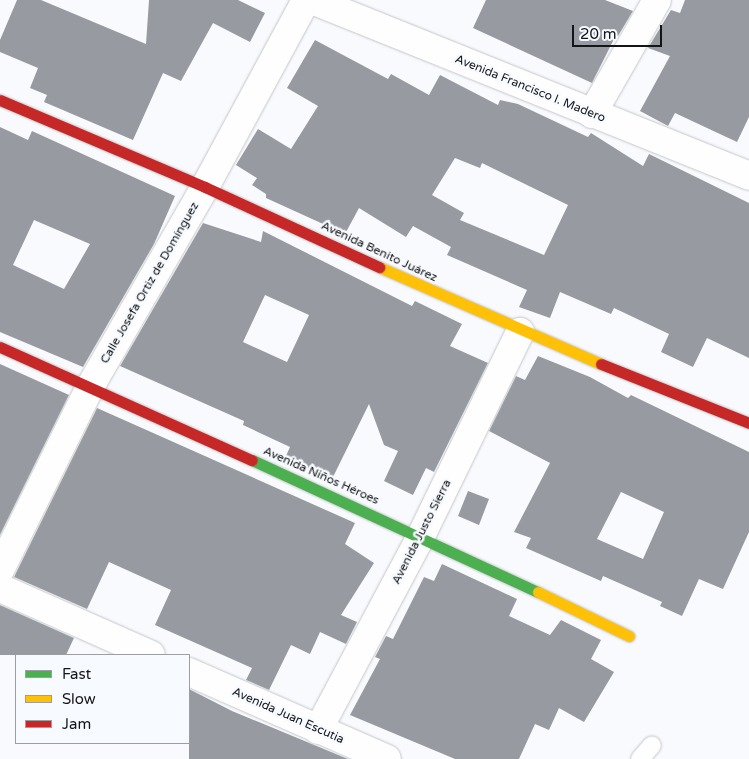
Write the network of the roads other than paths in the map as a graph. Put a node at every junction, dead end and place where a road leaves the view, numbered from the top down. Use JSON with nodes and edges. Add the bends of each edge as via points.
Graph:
{"nodes":[{"id":1,"x":306,"y":0,"type":"edge"},
{"id":2,"x":312,"y":0,"type":"edge"},
{"id":3,"x":657,"y":0,"type":"edge"},
{"id":4,"x":0,"y":100,"type":"edge"},
{"id":5,"x":592,"y":114,"type":"junction"},
{"id":6,"x":749,"y":176,"type":"edge"},
{"id":7,"x":206,"y":187,"type":"junction"},
{"id":8,"x":520,"y":332,"type":"junction"},
{"id":9,"x":0,"y":347,"type":"edge"},
{"id":10,"x":90,"y":386,"type":"junction"},
{"id":11,"x":749,"y":423,"type":"edge"},
{"id":12,"x":421,"y":536,"type":"junction"},
{"id":13,"x":0,"y":570,"type":"edge"},
{"id":14,"x":0,"y":588,"type":"edge"},
{"id":15,"x":628,"y":636,"type":"dead end"},
{"id":16,"x":149,"y":654,"type":"edge"},
{"id":17,"x":190,"y":672,"type":"edge"},
{"id":18,"x":318,"y":730,"type":"junction"},
{"id":19,"x":652,"y":745,"type":"dead end"},
{"id":20,"x":387,"y":759,"type":"edge"},
{"id":21,"x":640,"y":759,"type":"edge"}],
"edges":[{"from":1,"to":7,"type":"street","name":"Calle Josefa Ortiz de Domínguez"},
{"from":2,"to":5,"type":"street","name":"Avenida Francisco I. Madero"},
{"from":3,"to":5,"type":"street"},
{"from":4,"to":7,"type":"street","name":"Avenida Benito Juárez"},
{"from":5,"to":6,"type":"street","name":"Avenida Francisco I. Madero"},
{"from":7,"to":8,"type":"street","name":"Avenida Benito Juárez"},
{"from":7,"to":10,"type":"street","name":"Calle Josefa Ortiz de Domínguez"},
{"from":8,"to":11,"type":"street","name":"Avenida Benito Juárez"},
{"from":8,"to":12,"type":"street","name":"Avenida Justo Sierra"},
{"from":9,"to":10,"type":"street","name":"Avenida Niños Héroes"},
{"from":10,"to":12,"type":"street","name":"Avenida Niños Héroes"},
{"from":10,"to":13,"type":"street","name":"Calle Josefa Ortiz de Domínguez"},
{"from":12,"to":15,"type":"street","name":"Avenida Niños Héroes"},
{"from":12,"to":18,"type":"street","name":"Avenida Justo Sierra"},
{"from":14,"to":16,"type":"street"},
{"from":17,"to":18,"type":"street","name":"Avenida Juan Escutia"},
{"from":18,"to":20,"type":"street","name":"Avenida Juan Escutia"},
{"from":19,"to":21,"type":"lane"}]}
